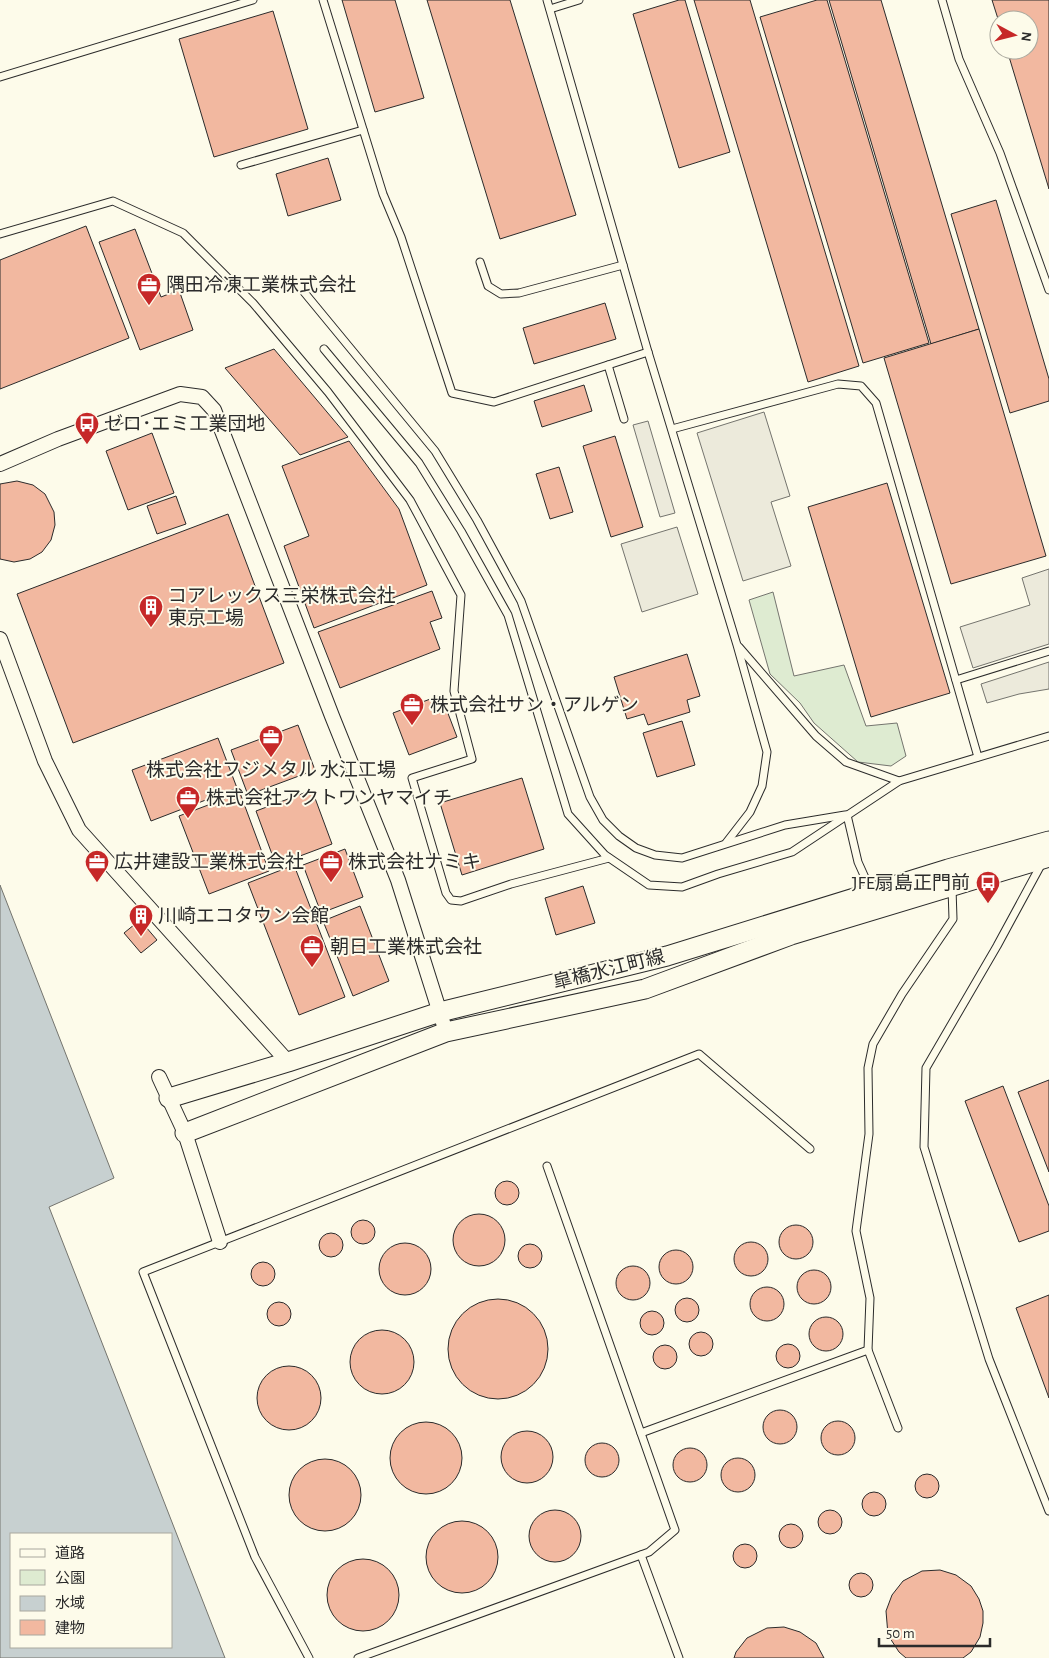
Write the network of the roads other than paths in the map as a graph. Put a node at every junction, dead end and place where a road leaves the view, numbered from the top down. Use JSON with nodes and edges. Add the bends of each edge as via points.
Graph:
{"nodes":[{"id":1,"x":253,"y":0,"type":"edge"},
{"id":2,"x":323,"y":0,"type":"edge"},
{"id":3,"x":547,"y":0,"type":"edge"},
{"id":4,"x":579,"y":0,"type":"edge"},
{"id":5,"x":942,"y":0,"type":"edge"},
{"id":6,"x":550,"y":9,"type":"junction"},
{"id":7,"x":0,"y":77,"type":"edge"},
{"id":8,"x":363,"y":130,"type":"junction"},
{"id":9,"x":241,"y":165,"type":"dead end"},
{"id":10,"x":0,"y":234,"type":"edge"},
{"id":11,"x":480,"y":262,"type":"dead end"},
{"id":12,"x":624,"y":265,"type":"junction"},
{"id":13,"x":299,"y":286,"type":"dead end"},
{"id":14,"x":1049,"y":290,"type":"edge"},
{"id":15,"x":324,"y":349,"type":"dead end"},
{"id":16,"x":648,"y":352,"type":"junction"},
{"id":17,"x":608,"y":365,"type":"junction"},
{"id":18,"x":624,"y":419,"type":"dead end"},
{"id":19,"x":672,"y":428,"type":"junction"},
{"id":20,"x":0,"y":464,"type":"edge"},
{"id":21,"x":0,"y":638,"type":"edge"},
{"id":22,"x":737,"y":645,"type":"junction"},
{"id":23,"x":1049,"y":651,"type":"edge"},
{"id":24,"x":956,"y":680,"type":"junction"},
{"id":25,"x":1049,"y":736,"type":"edge"},
{"id":26,"x":978,"y":757,"type":"junction"},
{"id":27,"x":899,"y":781,"type":"junction"},
{"id":28,"x":847,"y":815,"type":"junction"},
{"id":29,"x":1049,"y":840,"type":"edge"},
{"id":30,"x":726,"y":843,"type":"junction"},
{"id":31,"x":609,"y":858,"type":"junction"},
{"id":32,"x":1047,"y":858,"type":"edge"},
{"id":33,"x":952,"y":887,"type":"junction"},
{"id":34,"x":873,"y":901,"type":"junction"},
{"id":35,"x":440,"y":1012,"type":"junction"},
{"id":36,"x":446,"y":1032,"type":"junction"},
{"id":37,"x":288,"y":1062,"type":"junction"},
{"id":38,"x":159,"y":1076,"type":"dead end"},
{"id":39,"x":169,"y":1098,"type":"junction"},
{"id":40,"x":185,"y":1133,"type":"junction"},
{"id":41,"x":810,"y":1149,"type":"dead end"},
{"id":42,"x":547,"y":1166,"type":"dead end"},
{"id":43,"x":220,"y":1242,"type":"junction"},
{"id":44,"x":868,"y":1350,"type":"junction"},
{"id":45,"x":898,"y":1428,"type":"dead end"},
{"id":46,"x":641,"y":1433,"type":"junction"},
{"id":47,"x":1049,"y":1511,"type":"edge"},
{"id":48,"x":641,"y":1555,"type":"junction"},
{"id":49,"x":309,"y":1658,"type":"edge"},
{"id":50,"x":358,"y":1658,"type":"edge"},
{"id":51,"x":679,"y":1658,"type":"edge"}],
"edges":[{"from":1,"to":7,"type":"lane"},
{"from":2,"to":8,"type":"lane"},
{"from":3,"to":6,"type":"lane"},
{"from":4,"to":6,"type":"lane"},
{"from":5,"to":14,"type":"lane","via":[[960,59],[1000,153]]},
{"from":6,"to":12,"type":"lane"},
{"from":8,"to":9,"type":"lane"},
{"from":8,"to":17,"type":"lane","via":[[452,393],[494,402]]},
{"from":10,"to":31,"type":"lane","via":[[113,201],[182,233],[253,303],[328,392],[410,500],[461,595],[454,691],[472,759],[412,778],[446,893],[451,900],[461,901]]},
{"from":11,"to":12,"type":"lane","via":[[488,286],[502,294],[519,293]]},
{"from":12,"to":16,"type":"lane"},
{"from":13,"to":30,"type":"lane","via":[[435,451],[477,520],[521,601],[590,797],[603,820],[636,848],[655,855],[682,858]]},
{"from":15,"to":31,"type":"lane","via":[[419,463],[508,615],[568,814]]},
{"from":16,"to":17,"type":"lane"},
{"from":16,"to":19,"type":"lane"},
{"from":17,"to":18,"type":"lane"},
{"from":19,"to":22,"type":"lane"},
{"from":19,"to":24,"type":"lane","via":[[838,384],[861,386],[876,403]]},
{"from":20,"to":35,"type":"street","via":[[180,394],[202,397],[214,410],[398,880]]},
{"from":21,"to":37,"type":"street","via":[[45,761],[79,830]]},
{"from":22,"to":27,"type":"lane","via":[[816,736],[846,762]]},
{"from":22,"to":30,"type":"lane","via":[[767,752],[762,786],[750,812]]},
{"from":23,"to":24,"type":"lane"},
{"from":24,"to":26,"type":"lane"},
{"from":25,"to":26,"type":"lane"},
{"from":26,"to":27,"type":"lane"},
{"from":27,"to":28,"type":"lane"},
{"from":28,"to":30,"type":"lane","via":[[785,825]]},
{"from":28,"to":31,"type":"lane","via":[[792,852],[682,887],[649,885]]},
{"from":28,"to":34,"type":"lane","via":[[858,862]]},
{"from":29,"to":34,"type":"street","name":"皐橋水江町線"},
{"from":32,"to":33,"type":"street","name":"皐橋水江町線"},
{"from":32,"to":47,"type":"lane","via":[[926,1068],[924,1147],[989,1359]]},
{"from":33,"to":34,"type":"street","name":"皐橋水江町線"},
{"from":33,"to":44,"type":"lane","via":[[953,919],[902,994],[874,1044],[868,1068],[869,1134],[856,1231],[870,1298]]},
{"from":34,"to":35,"type":"street","name":"皐橋水江町線"},
{"from":34,"to":36,"type":"street","name":"皐橋水江町線","via":[[645,989]]},
{"from":35,"to":36,"type":"street"},
{"from":35,"to":37,"type":"street","name":"皐橋水江町線"},
{"from":36,"to":40,"type":"street","name":"皐橋水江町線"},
{"from":37,"to":39,"type":"street","name":"皐橋水江町線"},
{"from":38,"to":39,"type":"street"},
{"from":39,"to":40,"type":"street"},
{"from":40,"to":43,"type":"street"},
{"from":41,"to":43,"type":"lane","via":[[699,1054]]},
{"from":42,"to":46,"type":"lane"},
{"from":43,"to":49,"type":"lane","via":[[143,1272],[254,1557]]},
{"from":44,"to":45,"type":"lane"},
{"from":44,"to":46,"type":"lane"},
{"from":46,"to":48,"type":"lane","via":[[675,1530]]},
{"from":48,"to":50,"type":"lane"},
{"from":48,"to":51,"type":"lane"}]}
